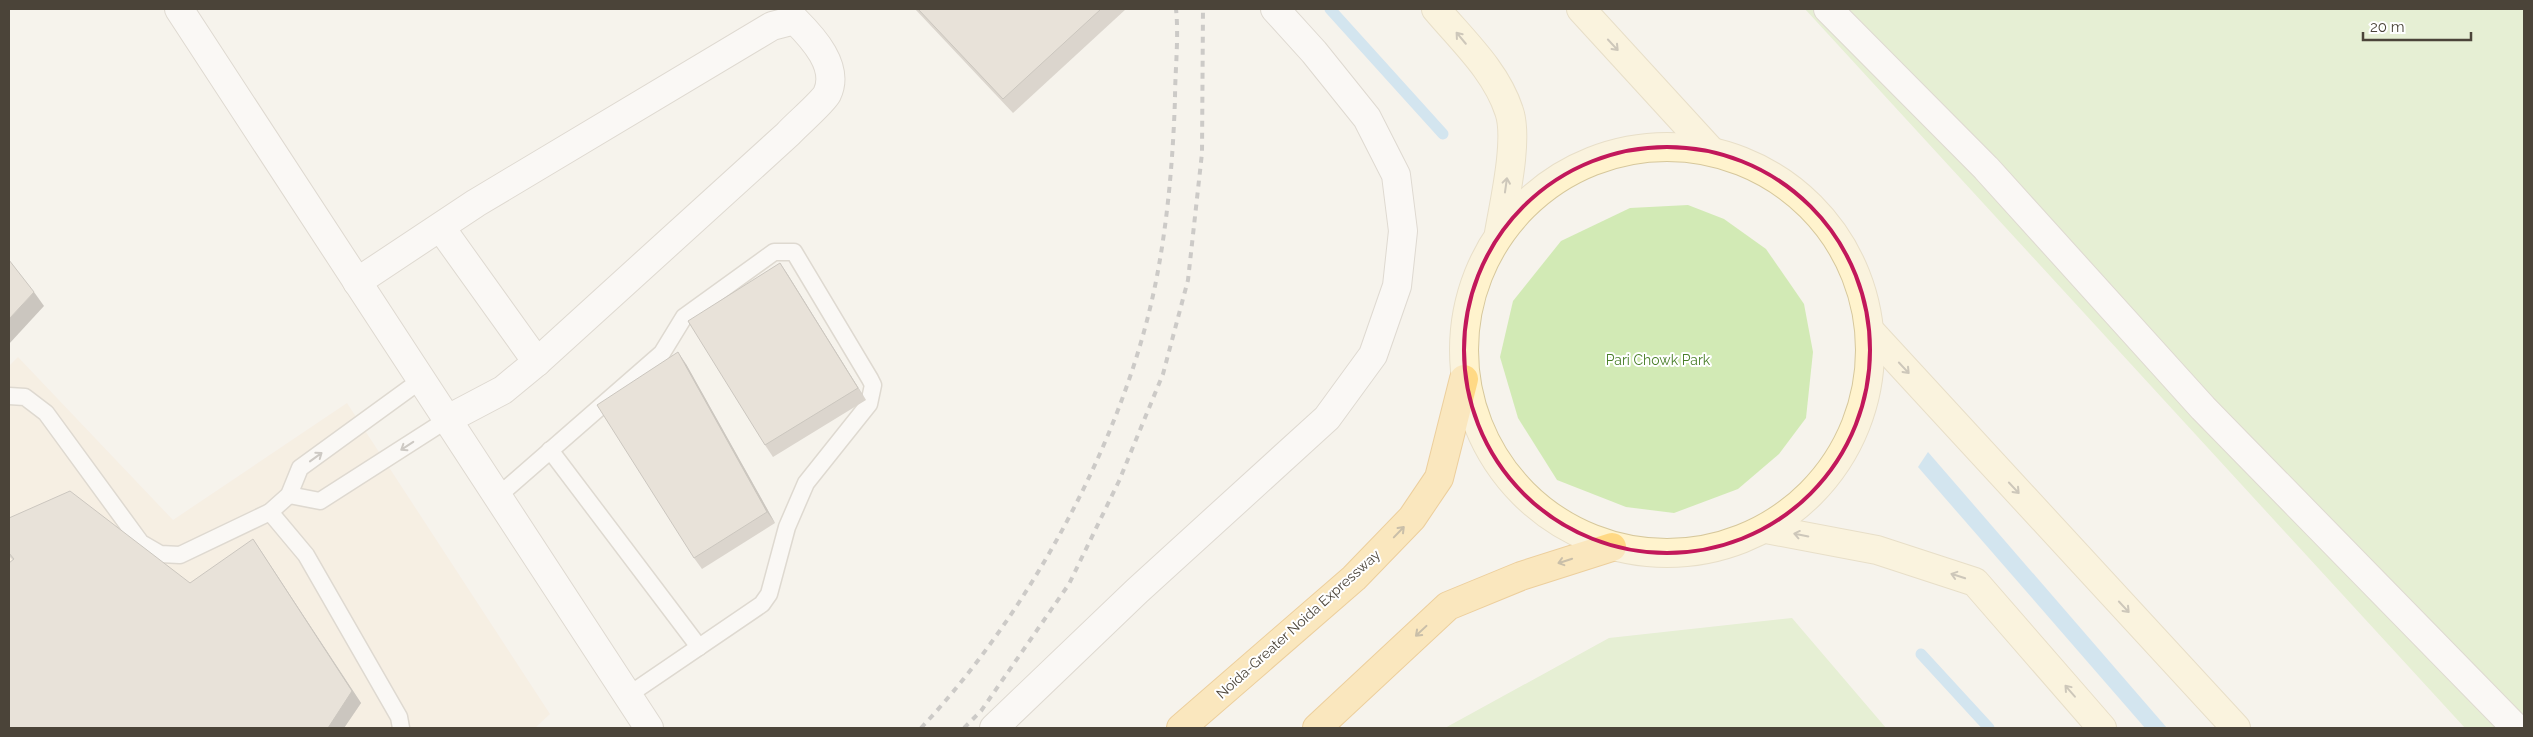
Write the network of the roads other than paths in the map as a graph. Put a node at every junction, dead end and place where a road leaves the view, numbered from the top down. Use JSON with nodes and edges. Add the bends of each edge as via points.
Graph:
{"nodes":[{"id":1,"x":179,"y":9,"type":"edge"},
{"id":2,"x":1274,"y":9,"type":"edge"},
{"id":3,"x":1436,"y":9,"type":"edge"},
{"id":4,"x":1580,"y":9,"type":"edge"},
{"id":5,"x":1828,"y":9,"type":"edge"},
{"id":6,"x":1711,"y":151,"type":"junction"},
{"id":7,"x":441,"y":228,"type":"junction"},
{"id":8,"x":1500,"y":233,"type":"junction"},
{"id":9,"x":357,"y":282,"type":"junction"},
{"id":10,"x":1871,"y":332,"type":"junction"},
{"id":11,"x":537,"y":362,"type":"junction"},
{"id":12,"x":1464,"y":379,"type":"junction"},
{"id":13,"x":421,"y":380,"type":"junction"},
{"id":14,"x":9,"y":396,"type":"edge"},
{"id":15,"x":448,"y":419,"type":"junction"},
{"id":16,"x":550,"y":450,"type":"junction"},
{"id":17,"x":289,"y":495,"type":"junction"},
{"id":18,"x":498,"y":496,"type":"junction"},
{"id":19,"x":270,"y":512,"type":"junction"},
{"id":20,"x":1766,"y":529,"type":"junction"},
{"id":21,"x":1612,"y":546,"type":"junction"},
{"id":22,"x":699,"y":647,"type":"junction"},
{"id":23,"x":636,"y":717,"type":"edge"},
{"id":24,"x":401,"y":728,"type":"edge"},
{"id":25,"x":994,"y":728,"type":"edge"},
{"id":26,"x":1181,"y":728,"type":"edge"},
{"id":27,"x":1317,"y":728,"type":"edge"},
{"id":28,"x":2102,"y":728,"type":"edge"},
{"id":29,"x":2236,"y":728,"type":"edge"},
{"id":30,"x":2516,"y":728,"type":"edge"}],
"edges":[{"from":1,"to":9,"type":"street"},
{"from":2,"to":25,"type":"street","via":[[1314,52],[1367,118],[1396,175],[1403,231],[1397,286],[1373,355],[1326,418],[1137,591]]},
{"from":8,"to":3,"type":"main road","one_way":true,"via":[[1512,141],[1510,113],[1493,76]]},
{"from":4,"to":6,"type":"main road","one_way":true},
{"from":5,"to":30,"type":"street","via":[[1986,168],[2203,408]]},
{"from":6,"to":8,"type":"main road","via":[[1651,145],[1593,160],[1541,190]]},
{"from":6,"to":10,"type":"main road","via":[[1771,175],[1821,215],[1855,270]]},
{"from":7,"to":9,"type":"street"},
{"from":7,"to":11,"type":"street"},
{"from":7,"to":11,"type":"street","via":[[476,203],[772,26],[794,20],[811,36],[831,70],[827,95]]},
{"from":8,"to":12,"type":"main road","via":[[1475,278],[1464,328]]},
{"from":9,"to":13,"type":"street"},
{"from":10,"to":20,"type":"main road","via":[[1868,391],[1848,446],[1813,493]]},
{"from":10,"to":29,"type":"main road","one_way":true},
{"from":11,"to":15,"type":"street","via":[[503,390]]},
{"from":12,"to":21,"type":"main road","via":[[1480,435],[1513,484],[1558,523]]},
{"from":26,"to":12,"type":"highway","name":"Noida-Greater Noida Expressway","one_way":true,"via":[[1354,578],[1412,518],[1439,478]]},
{"from":13,"to":15,"type":"street"},
{"from":17,"to":13,"type":"lane","one_way":true,"via":[[300,468]]},
{"from":14,"to":19,"type":"lane","via":[[25,397],[46,413],[141,543],[160,554],[180,555]]},
{"from":15,"to":17,"type":"lane","one_way":true,"via":[[320,501]]},
{"from":15,"to":18,"type":"street"},
{"from":16,"to":18,"type":"lane"},
{"from":16,"to":22,"type":"lane"},
{"from":16,"to":22,"type":"lane","via":[[662,353],[684,317],[774,252],[794,252],[870,379],[872,394],[869,404],[806,483],[787,527],[769,594],[762,604]]},
{"from":17,"to":19,"type":"lane"},
{"from":18,"to":23,"type":"street"},
{"from":19,"to":24,"type":"lane","via":[[306,555],[398,717]]},
{"from":20,"to":21,"type":"main road","via":[[1717,548],[1664,554]]},
{"from":28,"to":20,"type":"main road","one_way":true,"via":[[1974,582],[1877,550]]},
{"from":21,"to":27,"type":"highway","one_way":true,"via":[[1521,576],[1448,606]]},
{"from":22,"to":23,"type":"lane"}]}
